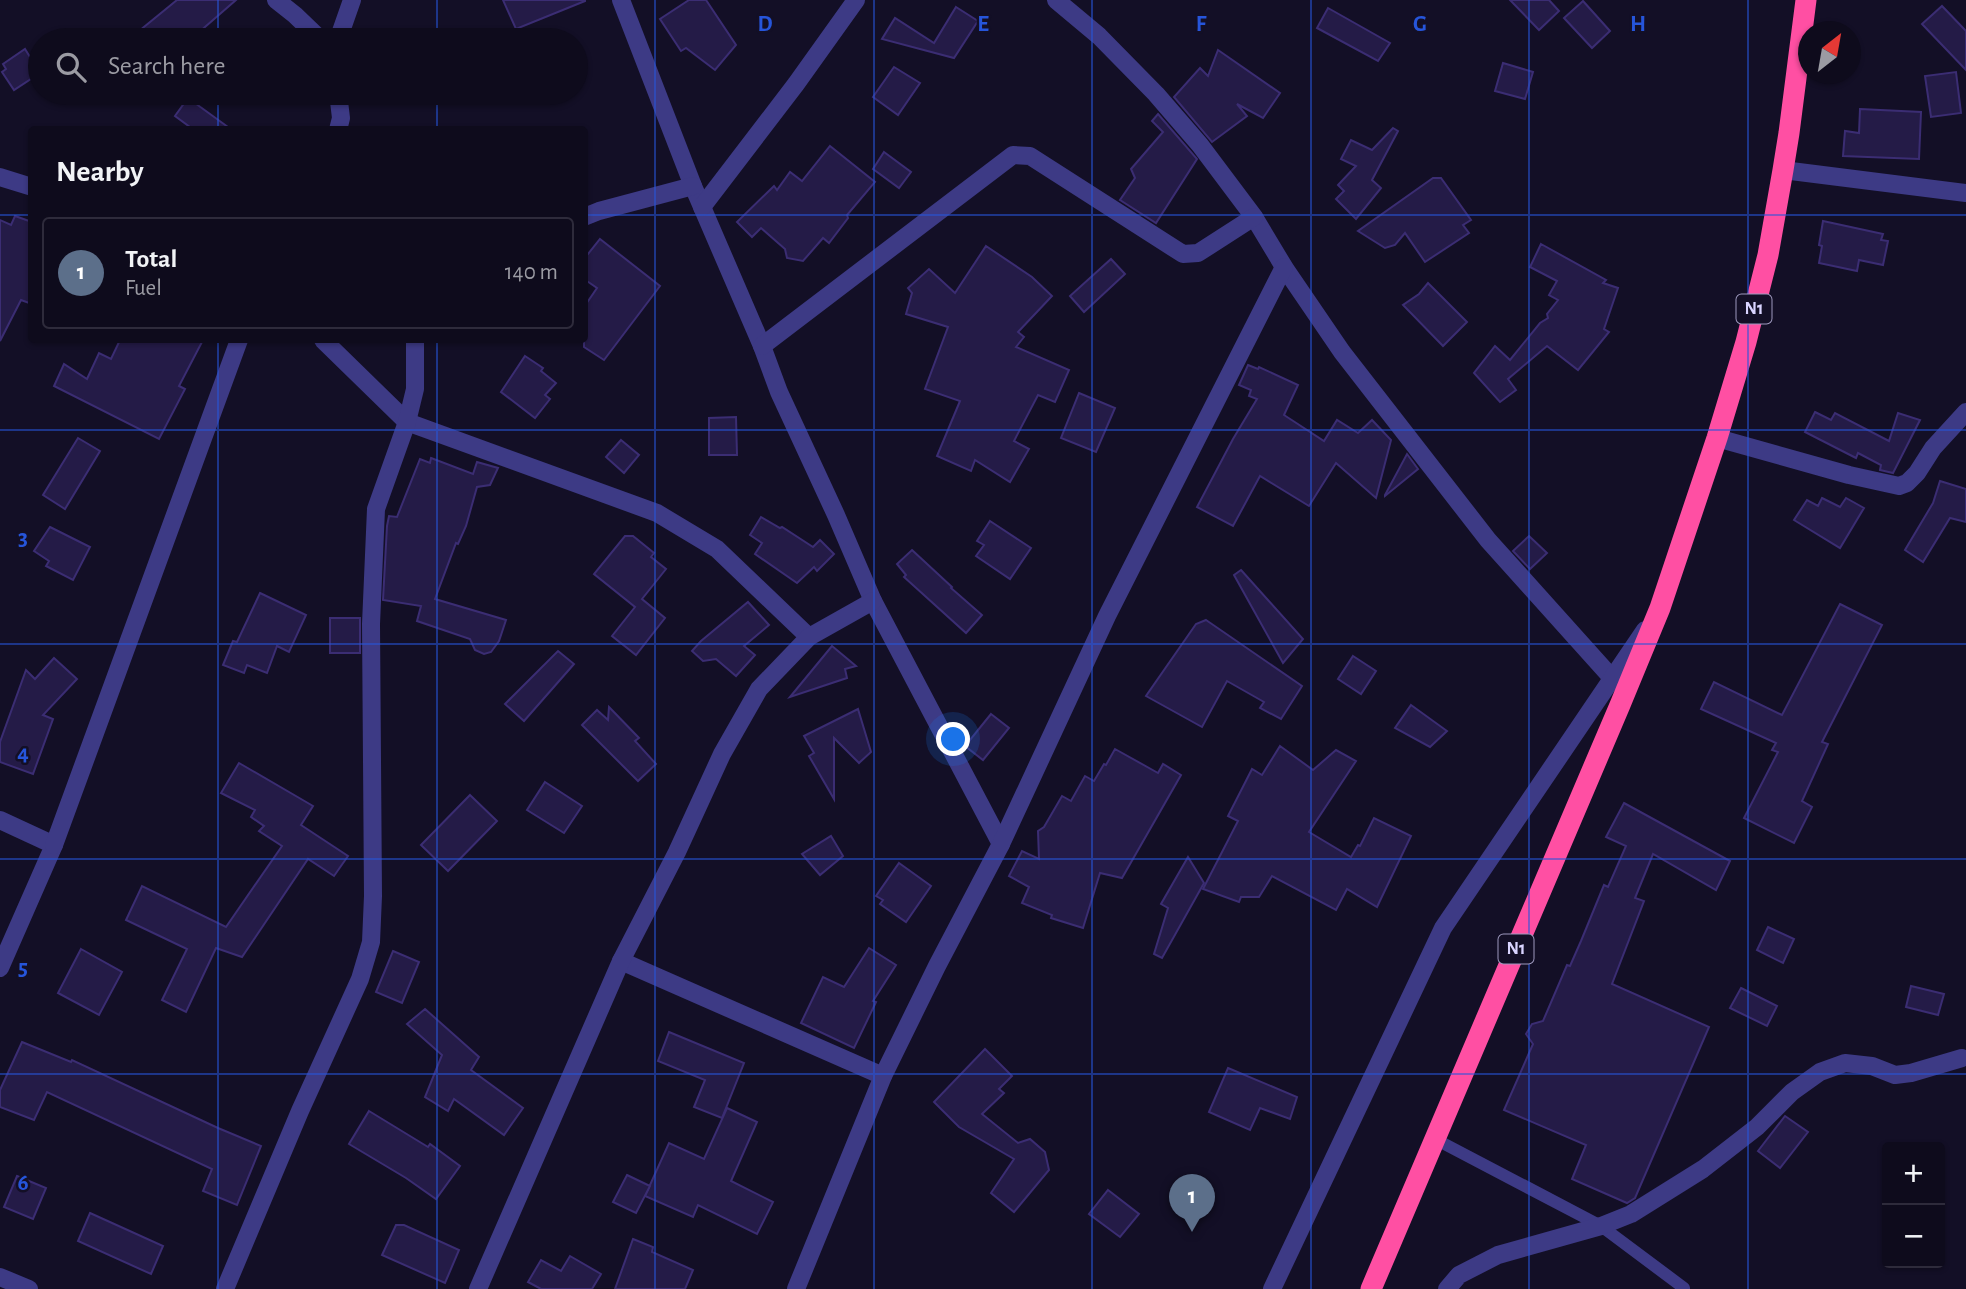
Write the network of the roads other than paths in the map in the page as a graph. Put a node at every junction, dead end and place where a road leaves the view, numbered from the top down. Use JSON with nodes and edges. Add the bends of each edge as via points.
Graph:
{"nodes":[{"id":1,"x":276,"y":0,"type":"edge"},
{"id":2,"x":352,"y":0,"type":"edge"},
{"id":3,"x":621,"y":0,"type":"edge"},
{"id":4,"x":856,"y":0,"type":"edge"},
{"id":5,"x":1056,"y":0,"type":"edge"},
{"id":6,"x":1806,"y":0,"type":"edge"},
{"id":7,"x":309,"y":28,"type":"edge"},
{"id":8,"x":342,"y":28,"type":"edge"},
{"id":9,"x":339,"y":105,"type":"edge"},
{"id":10,"x":339,"y":126,"type":"edge"},
{"id":11,"x":1783,"y":170,"type":"junction"},
{"id":12,"x":0,"y":177,"type":"edge"},
{"id":13,"x":28,"y":186,"type":"edge"},
{"id":14,"x":693,"y":186,"type":"junction"},
{"id":15,"x":1966,"y":193,"type":"edge"},
{"id":16,"x":702,"y":207,"type":"junction"},
{"id":17,"x":588,"y":216,"type":"edge"},
{"id":18,"x":1254,"y":217,"type":"junction"},
{"id":19,"x":1284,"y":267,"type":"junction"},
{"id":20,"x":238,"y":343,"type":"edge"},
{"id":21,"x":326,"y":343,"type":"edge"},
{"id":22,"x":415,"y":343,"type":"edge"},
{"id":23,"x":762,"y":346,"type":"junction"},
{"id":24,"x":1966,"y":412,"type":"edge"},
{"id":25,"x":407,"y":422,"type":"junction"},
{"id":26,"x":1717,"y":438,"type":"junction"},
{"id":27,"x":873,"y":601,"type":"junction"},
{"id":28,"x":1660,"y":608,"type":"junction"},
{"id":29,"x":809,"y":637,"type":"junction"},
{"id":30,"x":1612,"y":678,"type":"junction"},
{"id":31,"x":0,"y":820,"type":"edge"},
{"id":32,"x":54,"y":845,"type":"junction"},
{"id":33,"x":1001,"y":845,"type":"junction"},
{"id":34,"x":621,"y":961,"type":"junction"},
{"id":35,"x":0,"y":968,"type":"edge"},
{"id":36,"x":1962,"y":1059,"type":"dead end"},
{"id":37,"x":883,"y":1076,"type":"junction"},
{"id":38,"x":1435,"y":1139,"type":"junction"},
{"id":39,"x":1601,"y":1226,"type":"junction"},
{"id":40,"x":0,"y":1277,"type":"edge"},
{"id":41,"x":1684,"y":1288,"type":"edge"},
{"id":42,"x":29,"y":1289,"type":"edge"},
{"id":43,"x":225,"y":1289,"type":"edge"},
{"id":44,"x":478,"y":1289,"type":"edge"},
{"id":45,"x":796,"y":1289,"type":"edge"},
{"id":46,"x":1272,"y":1289,"type":"edge"},
{"id":47,"x":1371,"y":1289,"type":"edge"},
{"id":48,"x":1447,"y":1289,"type":"edge"}],
"edges":[{"from":1,"to":7,"type":"street"},
{"from":2,"to":8,"type":"street"},
{"from":3,"to":14,"type":"street"},
{"from":4,"to":16,"type":"street"},
{"from":5,"to":18,"type":"street","via":[[1156,94]]},
{"from":6,"to":11,"type":"highway","number":"N1"},
{"from":9,"to":10,"type":"street"},
{"from":11,"to":15,"type":"street"},
{"from":11,"to":26,"type":"highway","number":"N1","via":[[1746,342]]},
{"from":12,"to":13,"type":"street"},
{"from":14,"to":16,"type":"street"},
{"from":14,"to":17,"type":"street"},
{"from":16,"to":23,"type":"street"},
{"from":18,"to":19,"type":"street"},
{"from":18,"to":23,"type":"street","via":[[1198,253],[1183,254],[1030,156],[1013,155]]},
{"from":19,"to":30,"type":"street","via":[[1342,352],[1488,540]]},
{"from":19,"to":33,"type":"street","via":[[1107,616]]},
{"from":20,"to":32,"type":"street"},
{"from":21,"to":25,"type":"street"},
{"from":22,"to":25,"type":"street","via":[[415,389]]},
{"from":23,"to":27,"type":"street"},
{"from":24,"to":26,"type":"street","via":[[1917,473],[1899,486]]},
{"from":25,"to":29,"type":"street","via":[[657,513],[717,549]]},
{"from":25,"to":43,"type":"street","via":[[376,509],[370,624],[371,942],[360,979]]},
{"from":26,"to":28,"type":"highway","number":"N1"},
{"from":27,"to":29,"type":"street"},
{"from":27,"to":33,"type":"street"},
{"from":28,"to":30,"type":"street"},
{"from":28,"to":38,"type":"highway","number":"N1"},
{"from":29,"to":34,"type":"street","via":[[759,689],[722,754]]},
{"from":30,"to":46,"type":"street","via":[[1443,928]]},
{"from":31,"to":32,"type":"street"},
{"from":32,"to":35,"type":"street"},
{"from":33,"to":37,"type":"street"},
{"from":34,"to":37,"type":"street"},
{"from":34,"to":44,"type":"street"},
{"from":36,"to":39,"type":"street","via":[[1895,1075],[1844,1063],[1820,1072],[1703,1169],[1631,1214]]},
{"from":37,"to":45,"type":"street"},
{"from":38,"to":39,"type":"lane"},
{"from":38,"to":47,"type":"highway","number":"N1"},
{"from":39,"to":41,"type":"lane"},
{"from":39,"to":48,"type":"street","via":[[1498,1255],[1459,1275]]},
{"from":40,"to":42,"type":"street"}]}
